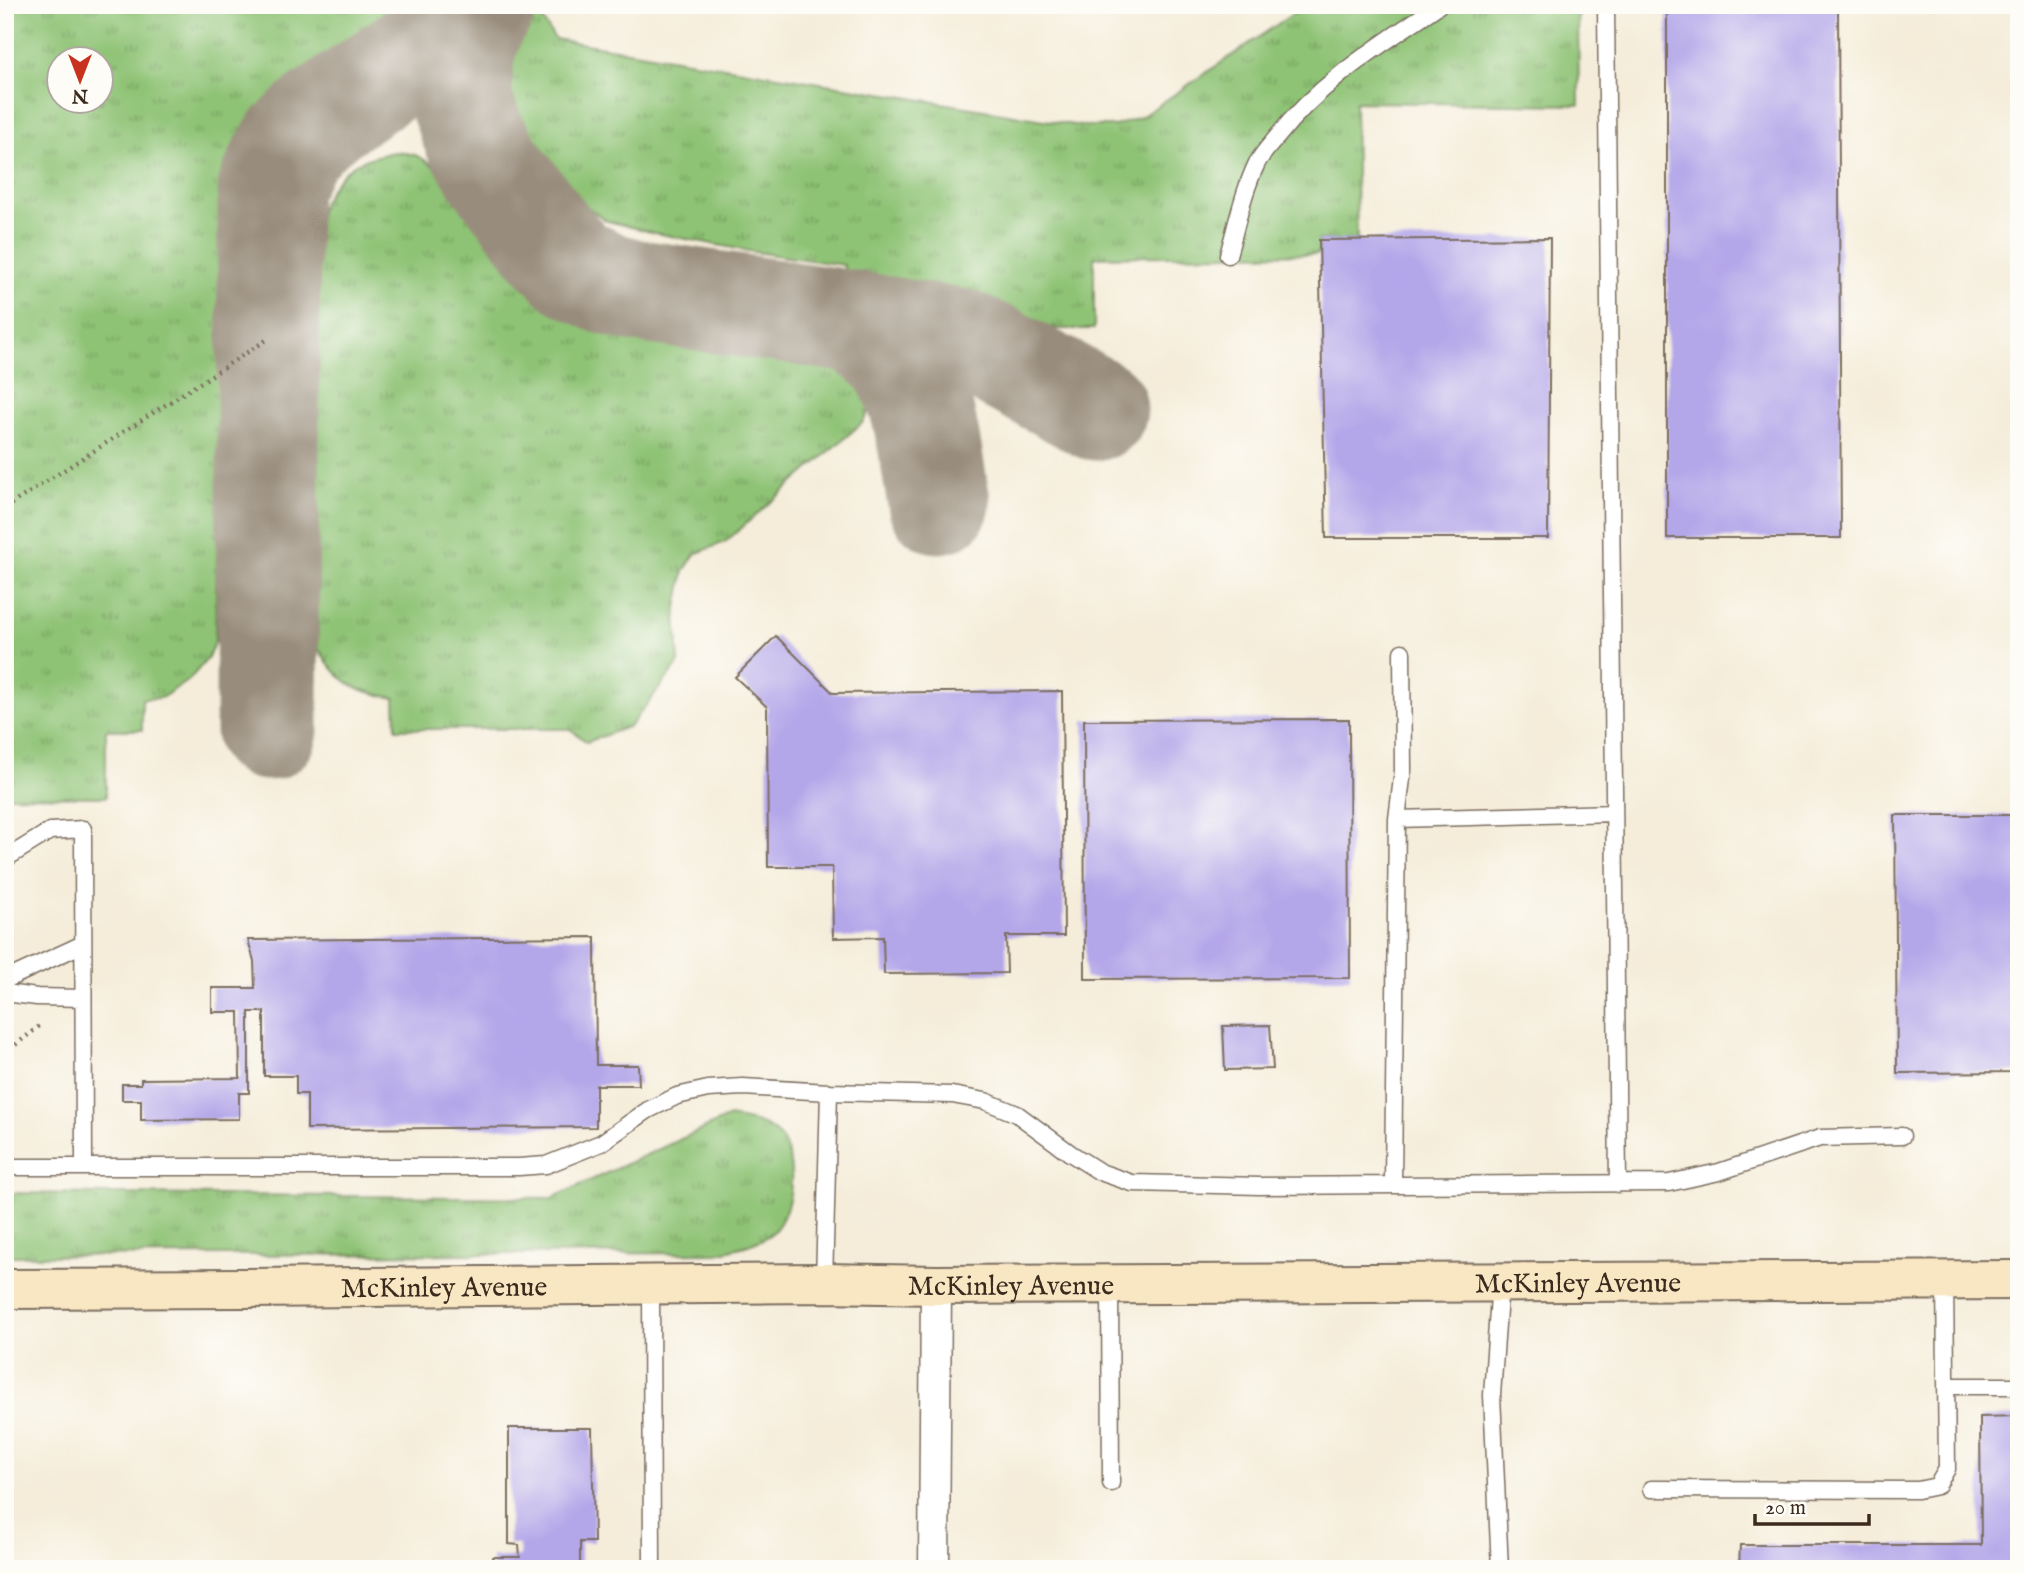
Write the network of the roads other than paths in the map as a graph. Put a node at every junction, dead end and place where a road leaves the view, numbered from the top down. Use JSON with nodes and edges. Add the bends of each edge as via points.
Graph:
{"nodes":[{"id":1,"x":1439,"y":5,"type":"edge"},
{"id":2,"x":1606,"y":5,"type":"edge"},
{"id":3,"x":1228,"y":255,"type":"dead end"},
{"id":4,"x":1402,"y":652,"type":"dead end"},
{"id":5,"x":1614,"y":813,"type":"junction"},
{"id":6,"x":1397,"y":819,"type":"junction"},
{"id":7,"x":5,"y":859,"type":"edge"},
{"id":8,"x":83,"y":944,"type":"junction"},
{"id":9,"x":5,"y":980,"type":"edge"},
{"id":10,"x":5,"y":993,"type":"edge"},
{"id":11,"x":83,"y":998,"type":"junction"},
{"id":12,"x":829,"y":1092,"type":"junction"},
{"id":13,"x":1902,"y":1136,"type":"dead end"},
{"id":14,"x":5,"y":1167,"type":"edge"},
{"id":15,"x":84,"y":1167,"type":"junction"},
{"id":16,"x":1393,"y":1184,"type":"junction"},
{"id":17,"x":1618,"y":1184,"type":"junction"},
{"id":18,"x":2019,"y":1280,"type":"edge"},
{"id":19,"x":1945,"y":1281,"type":"junction"},
{"id":20,"x":1500,"y":1282,"type":"junction"},
{"id":21,"x":824,"y":1283,"type":"junction"},
{"id":22,"x":1110,"y":1283,"type":"junction"},
{"id":23,"x":651,"y":1284,"type":"junction"},
{"id":24,"x":936,"y":1285,"type":"junction"},
{"id":25,"x":5,"y":1289,"type":"edge"},
{"id":26,"x":1947,"y":1386,"type":"junction"},
{"id":27,"x":2019,"y":1386,"type":"edge"},
{"id":28,"x":1111,"y":1483,"type":"dead end"},
{"id":29,"x":1651,"y":1489,"type":"dead end"},
{"id":30,"x":652,"y":1569,"type":"edge"},
{"id":31,"x":934,"y":1569,"type":"edge"},
{"id":32,"x":1500,"y":1569,"type":"edge"}],
"edges":[{"from":1,"to":3,"type":"lane","via":[[1329,84],[1288,123],[1258,160]]},
{"from":2,"to":5,"type":"lane"},
{"from":4,"to":6,"type":"lane","via":[[1404,770]]},
{"from":5,"to":6,"type":"lane"},
{"from":5,"to":17,"type":"lane"},
{"from":6,"to":16,"type":"lane"},
{"from":7,"to":8,"type":"lane","via":[[50,831],[83,829]]},
{"from":8,"to":9,"type":"lane"},
{"from":8,"to":11,"type":"lane"},
{"from":10,"to":11,"type":"lane"},
{"from":11,"to":15,"type":"lane"},
{"from":12,"to":15,"type":"lane","via":[[743,1087],[677,1096],[601,1143],[546,1165]]},
{"from":12,"to":16,"type":"lane","via":[[952,1095],[985,1101],[1017,1114],[1100,1172],[1132,1182]]},
{"from":12,"to":21,"type":"lane"},
{"from":13,"to":17,"type":"lane","via":[[1820,1138],[1719,1172],[1669,1182]]},
{"from":14,"to":15,"type":"lane"},
{"from":16,"to":17,"type":"lane"},
{"from":18,"to":19,"type":"main road","name":"McKinley Avenue"},
{"from":19,"to":20,"type":"main road","name":"McKinley Avenue"},
{"from":19,"to":26,"type":"lane"},
{"from":20,"to":22,"type":"main road","name":"McKinley Avenue"},
{"from":20,"to":32,"type":"lane","via":[[1492,1395]]},
{"from":21,"to":23,"type":"main road","name":"McKinley Avenue"},
{"from":21,"to":24,"type":"main road","name":"McKinley Avenue"},
{"from":22,"to":24,"type":"main road","name":"McKinley Avenue"},
{"from":22,"to":28,"type":"lane"},
{"from":23,"to":25,"type":"main road","name":"McKinley Avenue"},
{"from":23,"to":30,"type":"lane"},
{"from":24,"to":31,"type":"street"},
{"from":26,"to":27,"type":"lane"},
{"from":26,"to":29,"type":"lane","via":[[1947,1469],[1937,1486],[1918,1490]]}]}
